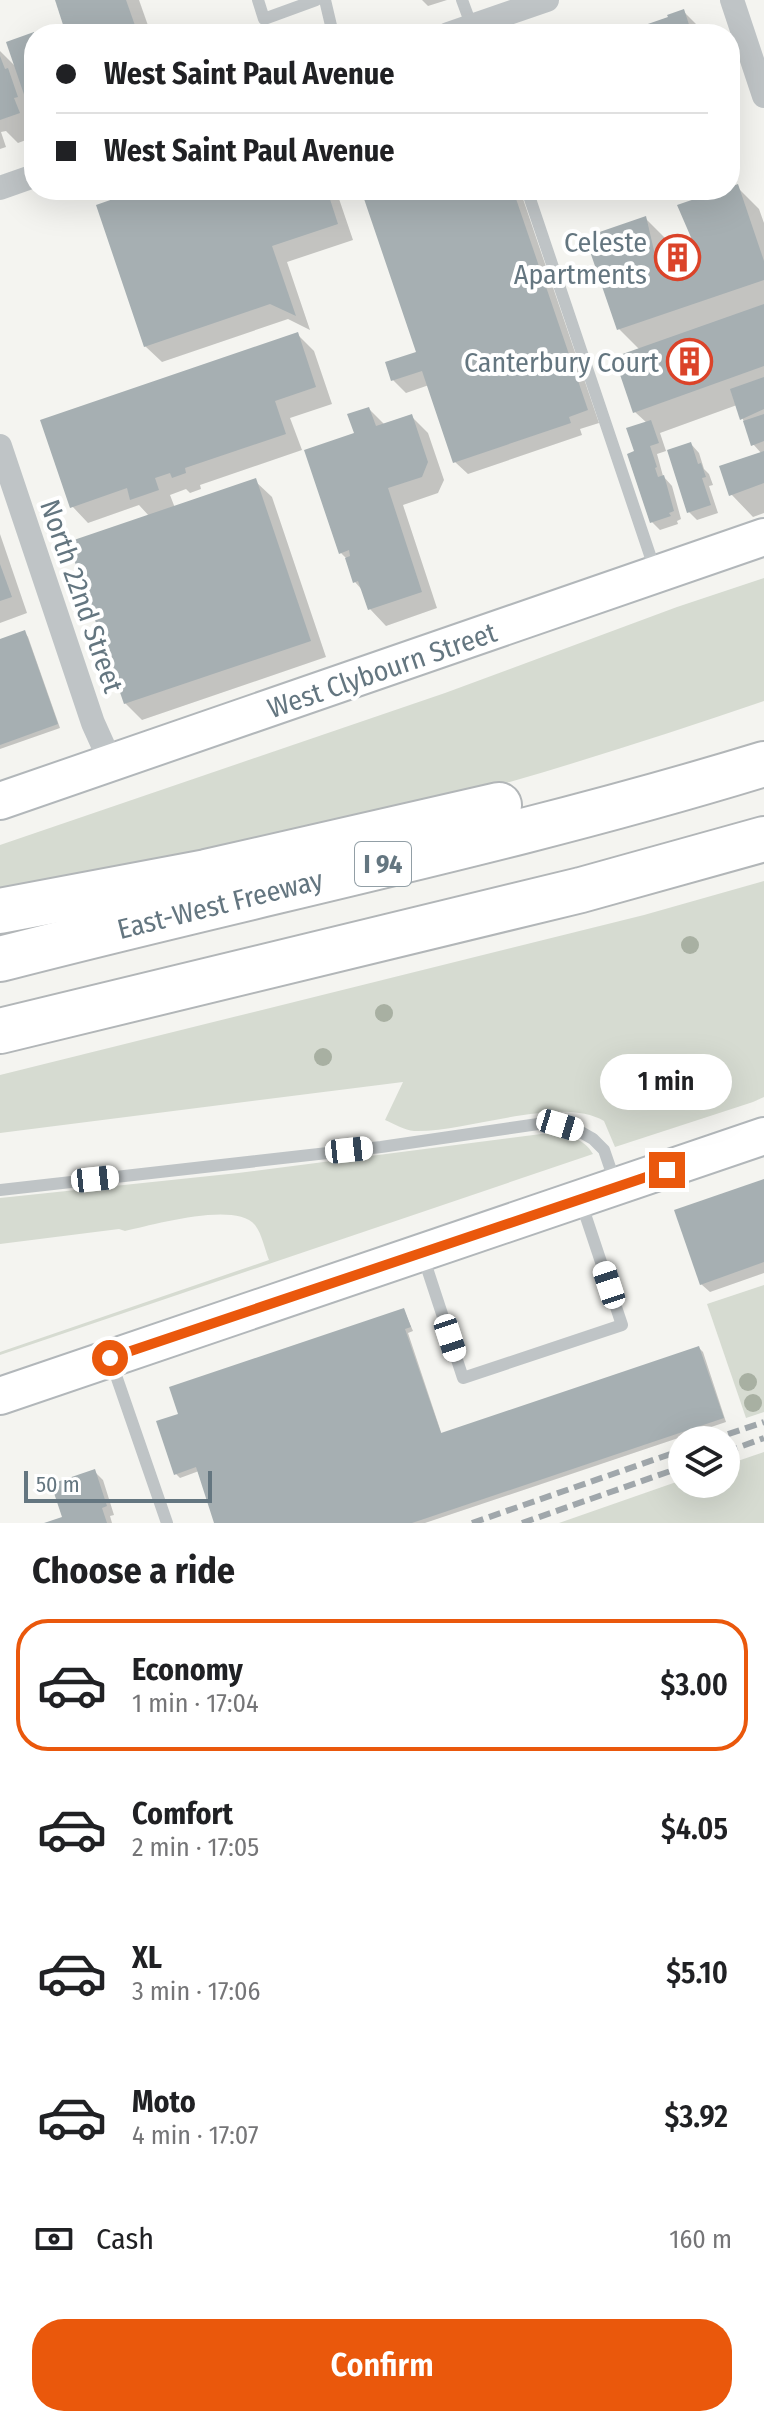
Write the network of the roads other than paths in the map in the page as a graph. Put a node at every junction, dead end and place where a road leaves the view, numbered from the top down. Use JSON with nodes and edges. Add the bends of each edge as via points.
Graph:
{"nodes":[{"id":1,"x":258,"y":0,"type":"edge"},
{"id":2,"x":316,"y":0,"type":"edge"},
{"id":3,"x":325,"y":0,"type":"edge"},
{"id":4,"x":462,"y":0,"type":"edge"},
{"id":5,"x":547,"y":0,"type":"edge"},
{"id":6,"x":732,"y":0,"type":"edge"},
{"id":7,"x":331,"y":24,"type":"edge"},
{"id":8,"x":471,"y":24,"type":"edge"},
{"id":9,"x":488,"y":24,"type":"edge"},
{"id":10,"x":764,"y":96,"type":"edge"},
{"id":11,"x":24,"y":180,"type":"edge"},
{"id":12,"x":0,"y":188,"type":"edge"},
{"id":13,"x":530,"y":200,"type":"edge"},
{"id":14,"x":0,"y":446,"type":"edge"},
{"id":15,"x":764,"y":537,"type":"edge"},
{"id":16,"x":657,"y":575,"type":"junction"},
{"id":17,"x":764,"y":749,"type":"edge"},
{"id":18,"x":111,"y":763,"type":"junction"},
{"id":19,"x":764,"y":764,"type":"edge"},
{"id":20,"x":0,"y":801,"type":"edge"},
{"id":21,"x":764,"y":839,"type":"edge"},
{"id":22,"x":0,"y":911,"type":"edge"},
{"id":23,"x":343,"y":949,"type":"junction"},
{"id":24,"x":0,"y":959,"type":"edge"},
{"id":25,"x":0,"y":1031,"type":"edge"},
{"id":26,"x":0,"y":1057,"type":"edge"},
{"id":27,"x":764,"y":1136,"type":"edge"},
{"id":28,"x":616,"y":1187,"type":"junction"},
{"id":29,"x":0,"y":1190,"type":"edge"},
{"id":30,"x":580,"y":1199,"type":"junction"},
{"id":31,"x":422,"y":1253,"type":"junction"},
{"id":32,"x":110,"y":1358,"type":"junction"},
{"id":33,"x":0,"y":1396,"type":"edge"},
{"id":34,"x":167,"y":1523,"type":"edge"}],
"edges":[{"from":1,"to":2,"type":"lane","via":[[264,19]]},
{"from":3,"to":7,"type":"lane"},
{"from":4,"to":8,"type":"lane"},
{"from":5,"to":9,"type":"street"},
{"from":6,"to":10,"type":"street"},
{"from":11,"to":12,"type":"street"},
{"from":13,"to":16,"type":"lane"},
{"from":14,"to":18,"type":"street","name":"North 22nd Street"},
{"from":15,"to":16,"type":"street","name":"West Clybourn Street"},
{"from":16,"to":18,"type":"street","name":"West Clybourn Street"},
{"from":17,"to":22,"type":"highway","via":[[206,872]]},
{"from":18,"to":20,"type":"street","name":"West Clybourn Street"},
{"from":19,"to":24,"type":"highway","name":"East-West Freeway","number":"I 94","via":[[483,840]]},
{"from":21,"to":23,"type":"highway"},
{"from":23,"to":25,"type":"highway"},
{"from":23,"to":26,"type":"highway"},
{"from":27,"to":28,"type":"street"},
{"from":28,"to":29,"type":"lane","via":[[604,1150],[593,1139],[545,1123]]},
{"from":28,"to":30,"type":"street"},
{"from":30,"to":31,"type":"street"},
{"from":30,"to":31,"type":"lane","via":[[622,1325],[463,1378]]},
{"from":31,"to":32,"type":"street"},
{"from":32,"to":33,"type":"street"},
{"from":32,"to":34,"type":"lane"}]}
